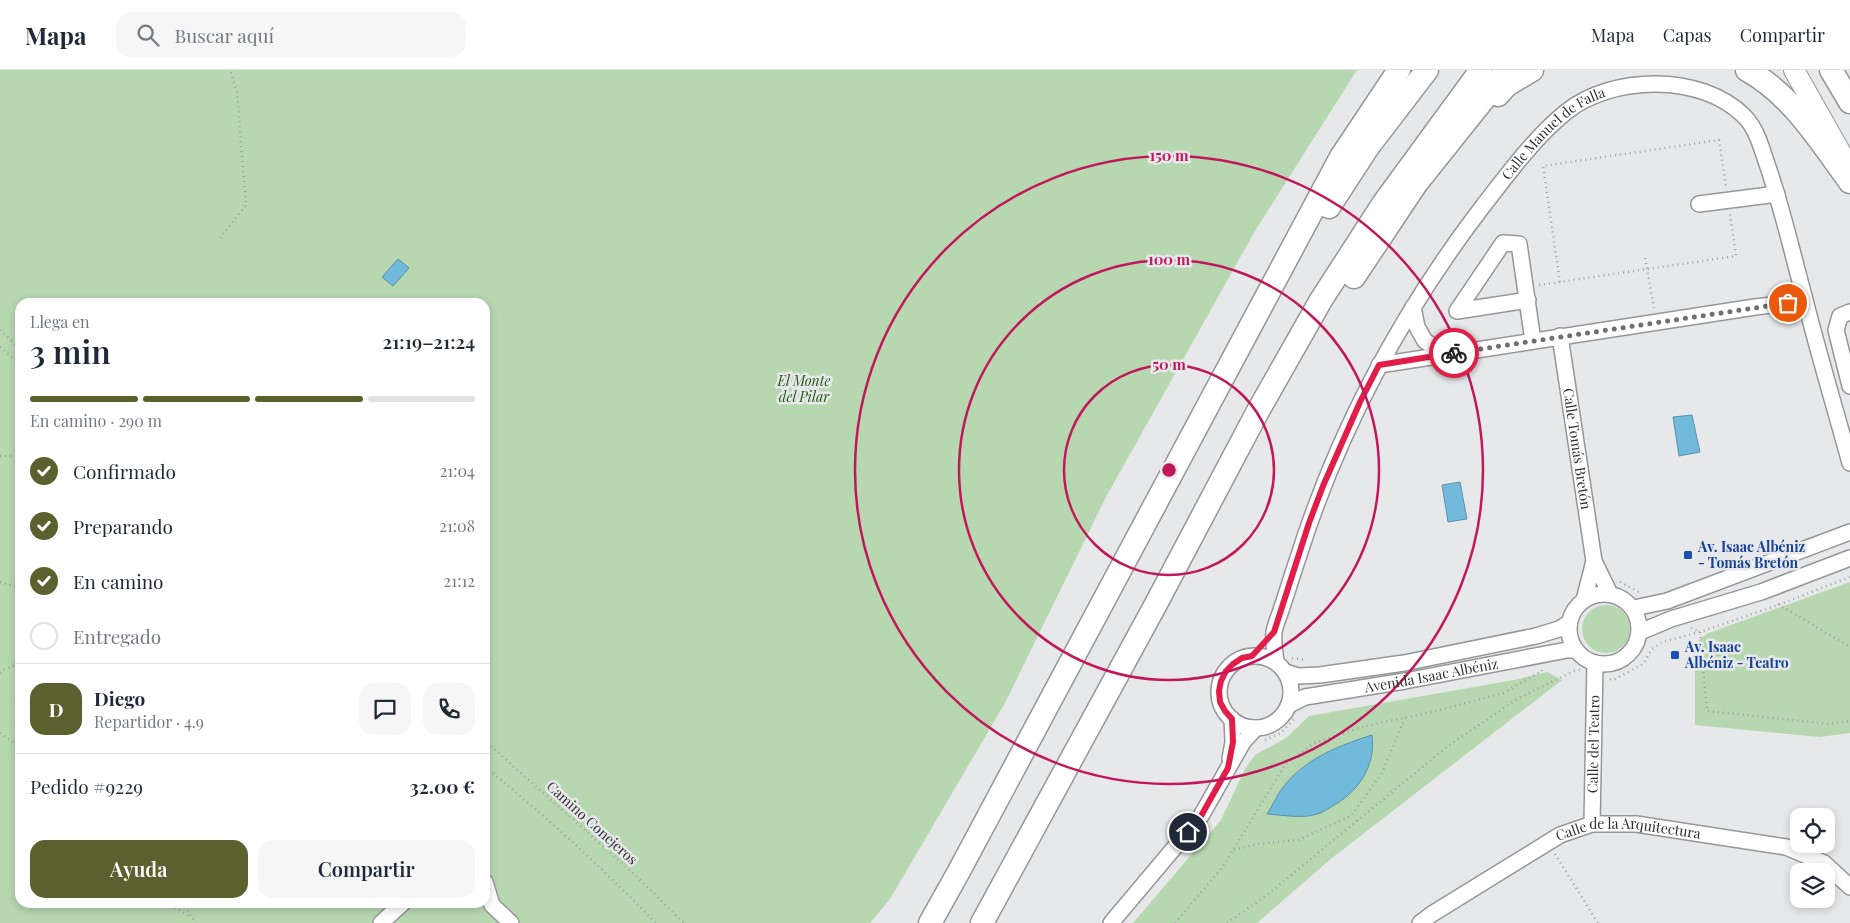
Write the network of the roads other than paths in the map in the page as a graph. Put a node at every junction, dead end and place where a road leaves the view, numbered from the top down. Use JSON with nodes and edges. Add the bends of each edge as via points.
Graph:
{"nodes":[{"id":1,"x":1399,"y":70,"type":"edge"},
{"id":2,"x":1427,"y":70,"type":"edge"},
{"id":3,"x":1481,"y":70,"type":"edge"},
{"id":4,"x":1507,"y":70,"type":"edge"},
{"id":5,"x":1532,"y":70,"type":"edge"},
{"id":6,"x":1747,"y":70,"type":"edge"},
{"id":7,"x":1794,"y":70,"type":"edge"},
{"id":8,"x":1831,"y":70,"type":"edge"},
{"id":9,"x":1844,"y":70,"type":"edge"},
{"id":10,"x":1850,"y":83,"type":"edge"},
{"id":11,"x":1850,"y":102,"type":"edge"},
{"id":12,"x":1850,"y":170,"type":"edge"},
{"id":13,"x":1850,"y":182,"type":"edge"},
{"id":14,"x":1416,"y":184,"type":"junction"},
{"id":15,"x":1777,"y":194,"type":"junction"},
{"id":16,"x":1699,"y":204,"type":"dead end"},
{"id":17,"x":1527,"y":293,"type":"junction"},
{"id":18,"x":1805,"y":301,"type":"junction"},
{"id":19,"x":1412,"y":307,"type":"junction"},
{"id":20,"x":1850,"y":312,"type":"edge"},
{"id":21,"x":1560,"y":336,"type":"junction"},
{"id":22,"x":1533,"y":341,"type":"junction"},
{"id":23,"x":1240,"y":344,"type":"junction"},
{"id":24,"x":1445,"y":354,"type":"junction"},
{"id":25,"x":1379,"y":365,"type":"junction"},
{"id":26,"x":1850,"y":386,"type":"edge"},
{"id":27,"x":1271,"y":388,"type":"junction"},
{"id":28,"x":1844,"y":417,"type":"edge"},
{"id":29,"x":1850,"y":463,"type":"edge"},
{"id":30,"x":1850,"y":532,"type":"edge"},
{"id":31,"x":1850,"y":558,"type":"edge"},
{"id":32,"x":1594,"y":560,"type":"junction"},
{"id":33,"x":1610,"y":594,"type":"junction"},
{"id":34,"x":1584,"y":600,"type":"junction"},
{"id":35,"x":1634,"y":608,"type":"junction"},
{"id":36,"x":1569,"y":623,"type":"junction"},
{"id":37,"x":1274,"y":632,"type":"junction"},
{"id":38,"x":1640,"y":632,"type":"junction"},
{"id":39,"x":1576,"y":650,"type":"junction"},
{"id":40,"x":1252,"y":656,"type":"junction"},
{"id":41,"x":1281,"y":667,"type":"junction"},
{"id":42,"x":1594,"y":669,"type":"junction"},
{"id":43,"x":1289,"y":705,"type":"junction"},
{"id":44,"x":1232,"y":719,"type":"junction"},
{"id":45,"x":1256,"y":728,"type":"junction"},
{"id":46,"x":1228,"y":768,"type":"junction"},
{"id":47,"x":1592,"y":824,"type":"junction"},
{"id":48,"x":1850,"y":886,"type":"edge"},
{"id":49,"x":490,"y":905,"type":"edge"},
{"id":50,"x":397,"y":908,"type":"edge"},
{"id":51,"x":381,"y":923,"type":"edge"},
{"id":52,"x":511,"y":923,"type":"edge"},
{"id":53,"x":930,"y":923,"type":"edge"},
{"id":54,"x":982,"y":923,"type":"edge"},
{"id":55,"x":1111,"y":923,"type":"edge"},
{"id":56,"x":1420,"y":923,"type":"edge"}],
"edges":[{"from":1,"to":23,"type":"highway","via":[[1341,157]]},
{"from":2,"to":23,"type":"highway","via":[[1368,147]]},
{"from":3,"to":27,"type":"highway","via":[[1383,204],[1321,300]]},
{"from":4,"to":14,"type":"highway"},
{"from":5,"to":14,"type":"highway","via":[[1507,85]]},
{"from":6,"to":13,"type":"highway","via":[[1785,98]]},
{"from":7,"to":12,"type":"main road"},
{"from":8,"to":11,"type":"highway"},
{"from":9,"to":10,"type":"main road"},
{"from":14,"to":27,"type":"highway","via":[[1318,332]]},
{"from":15,"to":16,"type":"street"},
{"from":15,"to":18,"type":"street","name":"Calle Manuel de Falla"},
{"from":15,"to":19,"type":"street","name":"Calle Manuel de Falla","via":[[1756,133],[1734,107],[1704,92],[1668,84],[1628,86],[1608,91],[1568,111],[1547,130],[1474,218]]},
{"from":17,"to":17,"type":"street","via":[[1519,244],[1503,243],[1457,312]]},
{"from":17,"to":22,"type":"street"},
{"from":18,"to":21,"type":"street"},
{"from":18,"to":28,"type":"street","name":"Calle Manuel de Falla"},
{"from":19,"to":24,"type":"street","via":[[1425,341]]},
{"from":19,"to":25,"type":"street","name":"Calle Manuel de Falla"},
{"from":20,"to":26,"type":"street","via":[[1840,316],[1836,330]]},
{"from":21,"to":22,"type":"street"},
{"from":21,"to":32,"type":"street","name":"Calle Tomás Bretón"},
{"from":22,"to":24,"type":"street"},
{"from":23,"to":53,"type":"highway"},
{"from":24,"to":25,"type":"street"},
{"from":25,"to":37,"type":"street","name":"Calle Manuel de Falla","via":[[1323,486]]},
{"from":27,"to":54,"type":"highway"},
{"from":28,"to":29,"type":"street","name":"Calle Manuel de Falla"},
{"from":30,"to":35,"type":"street","via":[[1667,601]]},
{"from":31,"to":38,"type":"street"},
{"from":32,"to":33,"type":"street","name":"Calle Tomás Bretón"},
{"from":32,"to":34,"type":"street","name":"Calle Tomás Bretón"},
{"from":33,"to":34,"type":"street","via":[[1596,594]]},
{"from":33,"to":35,"type":"street","via":[[1624,599]]},
{"from":34,"to":36,"type":"street","via":[[1574,610]]},
{"from":35,"to":38,"type":"street"},
{"from":36,"to":39,"type":"street","via":[[1570,637]]},
{"from":36,"to":41,"type":"street","name":"Avenida Isaac Albéniz","via":[[1536,636],[1404,663],[1298,676]]},
{"from":37,"to":40,"type":"street","name":"Calle Manuel de Falla"},
{"from":37,"to":41,"type":"street","name":"Calle Manuel de Falla"},
{"from":38,"to":42,"type":"street","via":[[1629,654]]},
{"from":39,"to":42,"type":"street"},
{"from":39,"to":43,"type":"street","name":"Avenida Isaac Albéniz","via":[[1313,695]]},
{"from":40,"to":41,"type":"street","via":[[1264,657]]},
{"from":40,"to":44,"type":"street","via":[[1233,664],[1221,681],[1220,702]]},
{"from":41,"to":43,"type":"street","via":[[1290,683]]},
{"from":42,"to":47,"type":"street","name":"Calle del Teatro"},
{"from":43,"to":45,"type":"street","via":[[1270,725]]},
{"from":44,"to":45,"type":"street"},
{"from":44,"to":46,"type":"street","via":[[1233,742]]},
{"from":45,"to":46,"type":"street","via":[[1243,742]]},
{"from":46,"to":55,"type":"street","via":[[1201,816]]},
{"from":47,"to":48,"type":"street","name":"Calle de la Arquitectura","via":[[1636,824],[1786,847],[1824,863]]},
{"from":47,"to":56,"type":"street","name":"Calle de la Arquitectura","via":[[1560,835]]},
{"from":49,"to":52,"type":"street"},
{"from":50,"to":51,"type":"street"}]}
